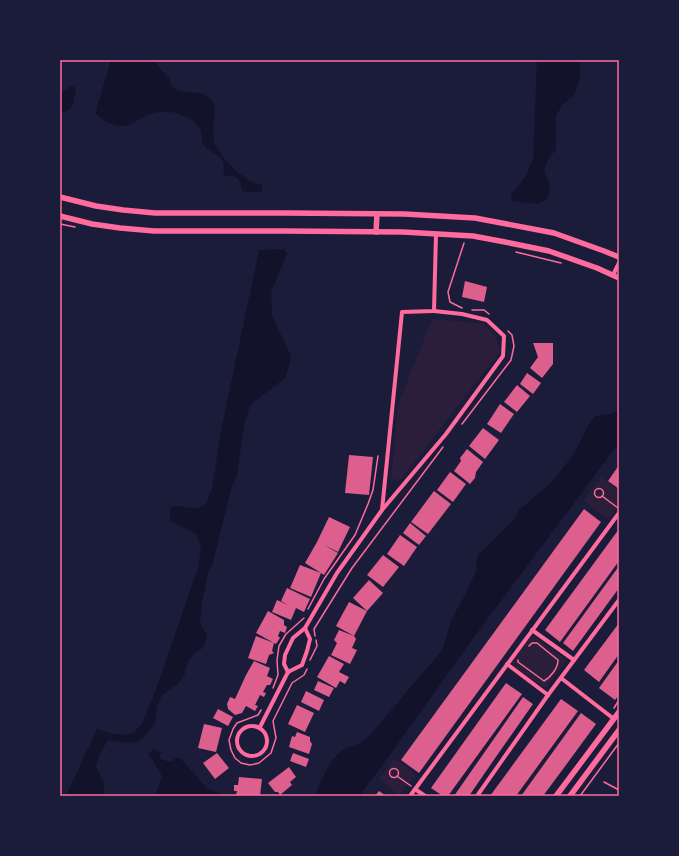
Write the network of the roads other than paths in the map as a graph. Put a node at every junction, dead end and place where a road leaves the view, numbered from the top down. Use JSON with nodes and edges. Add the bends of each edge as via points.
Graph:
{"nodes":[{"id":1,"x":60,"y":197,"type":"edge"},
{"id":2,"x":377,"y":214,"type":"junction"},
{"id":3,"x":60,"y":216,"type":"edge"},
{"id":4,"x":376,"y":232,"type":"junction"},
{"id":5,"x":436,"y":234,"type":"junction"},
{"id":6,"x":619,"y":257,"type":"edge"},
{"id":7,"x":619,"y":263,"type":"edge"},
{"id":8,"x":616,"y":276,"type":"edge"},
{"id":9,"x":434,"y":311,"type":"junction"},
{"id":10,"x":382,"y":510,"type":"junction"},
{"id":11,"x":619,"y":513,"type":"edge"},
{"id":12,"x":619,"y":600,"type":"edge"},
{"id":13,"x":305,"y":628,"type":"junction"},
{"id":14,"x":532,"y":630,"type":"junction"},
{"id":15,"x":574,"y":660,"type":"junction"},
{"id":16,"x":507,"y":664,"type":"junction"},
{"id":17,"x":288,"y":672,"type":"junction"},
{"id":18,"x":561,"y":678,"type":"junction"},
{"id":19,"x":548,"y":695,"type":"junction"},
{"id":20,"x":619,"y":712,"type":"edge"},
{"id":21,"x":614,"y":719,"type":"junction"},
{"id":22,"x":260,"y":727,"type":"junction"},
{"id":23,"x":619,"y":730,"type":"edge"},
{"id":24,"x":415,"y":789,"type":"junction"},
{"id":25,"x":410,"y":796,"type":"edge"},
{"id":26,"x":425,"y":796,"type":"edge"},
{"id":27,"x":477,"y":796,"type":"edge"},
{"id":28,"x":556,"y":796,"type":"edge"},
{"id":29,"x":570,"y":796,"type":"edge"}],
"edges":[{"from":1,"to":2,"type":"street","via":[[96,206],[155,213]]},
{"from":2,"to":4,"type":"street"},
{"from":2,"to":6,"type":"street","via":[[443,215],[509,224],[554,233]]},
{"from":3,"to":4,"type":"street","via":[[92,224],[154,231]]},
{"from":4,"to":5,"type":"street"},
{"from":5,"to":8,"type":"street","via":[[473,236],[550,251]]},
{"from":5,"to":9,"type":"street"},
{"from":7,"to":8,"type":"street"},
{"from":9,"to":10,"type":"street","via":[[402,312]]},
{"from":9,"to":10,"type":"street","via":[[487,320],[504,336],[503,356],[446,434]]},
{"from":10,"to":13,"type":"street","via":[[337,573]]},
{"from":11,"to":14,"type":"street"},
{"from":12,"to":15,"type":"street"},
{"from":13,"to":17,"type":"street","via":[[292,638],[285,655],[284,664]]},
{"from":13,"to":17,"type":"street","via":[[310,639],[302,665]]},
{"from":14,"to":15,"type":"street"},
{"from":14,"to":16,"type":"street"},
{"from":15,"to":18,"type":"street"},
{"from":16,"to":19,"type":"street"},
{"from":16,"to":24,"type":"street"},
{"from":17,"to":22,"type":"street"},
{"from":18,"to":19,"type":"street"},
{"from":18,"to":21,"type":"street"},
{"from":19,"to":27,"type":"street"},
{"from":20,"to":21,"type":"street"},
{"from":21,"to":28,"type":"street"},
{"from":22,"to":22,"type":"street","via":[[250,725],[239,733],[237,743],[244,754],[255,756],[267,746],[267,735]]},
{"from":23,"to":29,"type":"street"},
{"from":24,"to":25,"type":"street"},
{"from":24,"to":26,"type":"street"}]}
